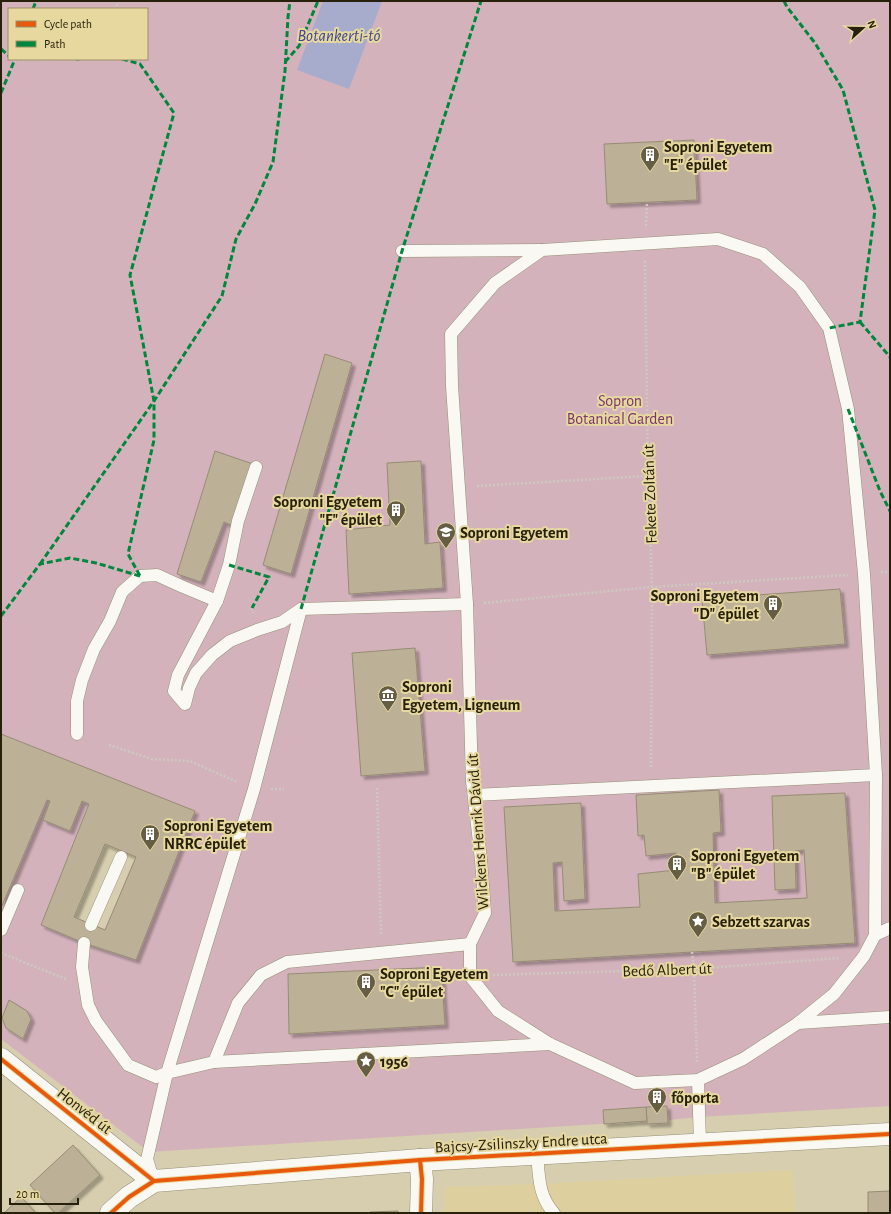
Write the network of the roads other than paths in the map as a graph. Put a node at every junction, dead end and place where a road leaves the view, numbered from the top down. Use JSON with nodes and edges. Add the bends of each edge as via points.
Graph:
{"nodes":[{"id":1,"x":542,"y":250,"type":"junction"},
{"id":2,"x":402,"y":251,"type":"dead end"},
{"id":3,"x":256,"y":467,"type":"dead end"},
{"id":4,"x":217,"y":601,"type":"junction"},
{"id":5,"x":467,"y":604,"type":"junction"},
{"id":6,"x":301,"y":609,"type":"junction"},
{"id":7,"x":77,"y":734,"type":"dead end"},
{"id":8,"x":876,"y":775,"type":"junction"},
{"id":9,"x":474,"y":795,"type":"junction"},
{"id":10,"x":121,"y":857,"type":"dead end"},
{"id":11,"x":18,"y":890,"type":"dead end"},
{"id":12,"x":91,"y":925,"type":"dead end"},
{"id":13,"x":890,"y":928,"type":"edge"},
{"id":14,"x":1,"y":930,"type":"edge"},
{"id":15,"x":875,"y":935,"type":"junction"},
{"id":16,"x":84,"y":943,"type":"dead end"},
{"id":17,"x":470,"y":944,"type":"junction"},
{"id":18,"x":890,"y":1017,"type":"edge"},
{"id":19,"x":798,"y":1023,"type":"junction"},
{"id":20,"x":550,"y":1044,"type":"junction"},
{"id":21,"x":1,"y":1059,"type":"edge"},
{"id":22,"x":214,"y":1062,"type":"junction"},
{"id":23,"x":167,"y":1073,"type":"junction"},
{"id":24,"x":698,"y":1080,"type":"junction"},
{"id":25,"x":890,"y":1134,"type":"edge"},
{"id":26,"x":700,"y":1143,"type":"junction"},
{"id":27,"x":537,"y":1153,"type":"junction"},
{"id":28,"x":420,"y":1160,"type":"junction"},
{"id":29,"x":154,"y":1181,"type":"junction"},
{"id":30,"x":111,"y":1213,"type":"edge"},
{"id":31,"x":421,"y":1213,"type":"edge"},
{"id":32,"x":554,"y":1213,"type":"edge"}],
"edges":[{"from":1,"to":2,"type":"lane"},
{"from":1,"to":5,"type":"lane","name":"Wilckens Henrik Dávid út","via":[[495,283],[451,334],[452,386]]},
{"from":1,"to":8,"type":"lane","via":[[718,239],[763,254],[800,287],[829,328],[848,409],[864,574]]},
{"from":3,"to":4,"type":"lane","via":[[238,521],[229,564]]},
{"from":4,"to":6,"type":"lane","via":[[178,675],[174,690],[185,704],[196,673],[212,655],[230,641],[282,622]]},
{"from":4,"to":7,"type":"lane","via":[[157,574],[140,576],[122,592],[82,680],[76,701]]},
{"from":5,"to":6,"type":"lane"},
{"from":5,"to":9,"type":"lane","name":"Wilckens Henrik Dávid út"},
{"from":6,"to":23,"type":"lane","via":[[254,790]]},
{"from":8,"to":9,"type":"lane"},
{"from":8,"to":15,"type":"lane"},
{"from":9,"to":17,"type":"lane","name":"Wilckens Henrik Dávid út","via":[[485,913]]},
{"from":10,"to":12,"type":"lane"},
{"from":11,"to":14,"type":"lane"},
{"from":13,"to":15,"type":"lane"},
{"from":15,"to":19,"type":"lane","via":[[864,956],[834,994]]},
{"from":16,"to":23,"type":"lane","via":[[82,967],[85,987],[88,1005],[96,1021],[128,1065],[156,1077]]},
{"from":17,"to":20,"type":"lane","name":"Wilckens Henrik Dávid út","via":[[470,976],[498,1011]]},
{"from":17,"to":22,"type":"lane","via":[[287,962],[260,975],[238,1003]]},
{"from":18,"to":19,"type":"lane"},
{"from":19,"to":24,"type":"lane","via":[[743,1059]]},
{"from":20,"to":22,"type":"lane"},
{"from":20,"to":24,"type":"lane","via":[[635,1083]]},
{"from":21,"to":29,"type":"street","name":"Honvéd út"},
{"from":22,"to":23,"type":"lane"},
{"from":23,"to":29,"type":"lane","via":[[147,1159]]},
{"from":24,"to":26,"type":"lane"},
{"from":25,"to":26,"type":"street","name":"Bajcsy-Zsilinszky Endre utca"},
{"from":26,"to":27,"type":"street","name":"Bajcsy-Zsilinszky Endre utca"},
{"from":27,"to":28,"type":"street","name":"Bajcsy-Zsilinszky Endre utca"},
{"from":27,"to":32,"type":"lane","via":[[542,1196]]},
{"from":28,"to":29,"type":"street","name":"Bajcsy-Zsilinszky Endre utca"},
{"from":28,"to":31,"type":"street"},
{"from":29,"to":30,"type":"street","via":[[129,1197]]}]}
